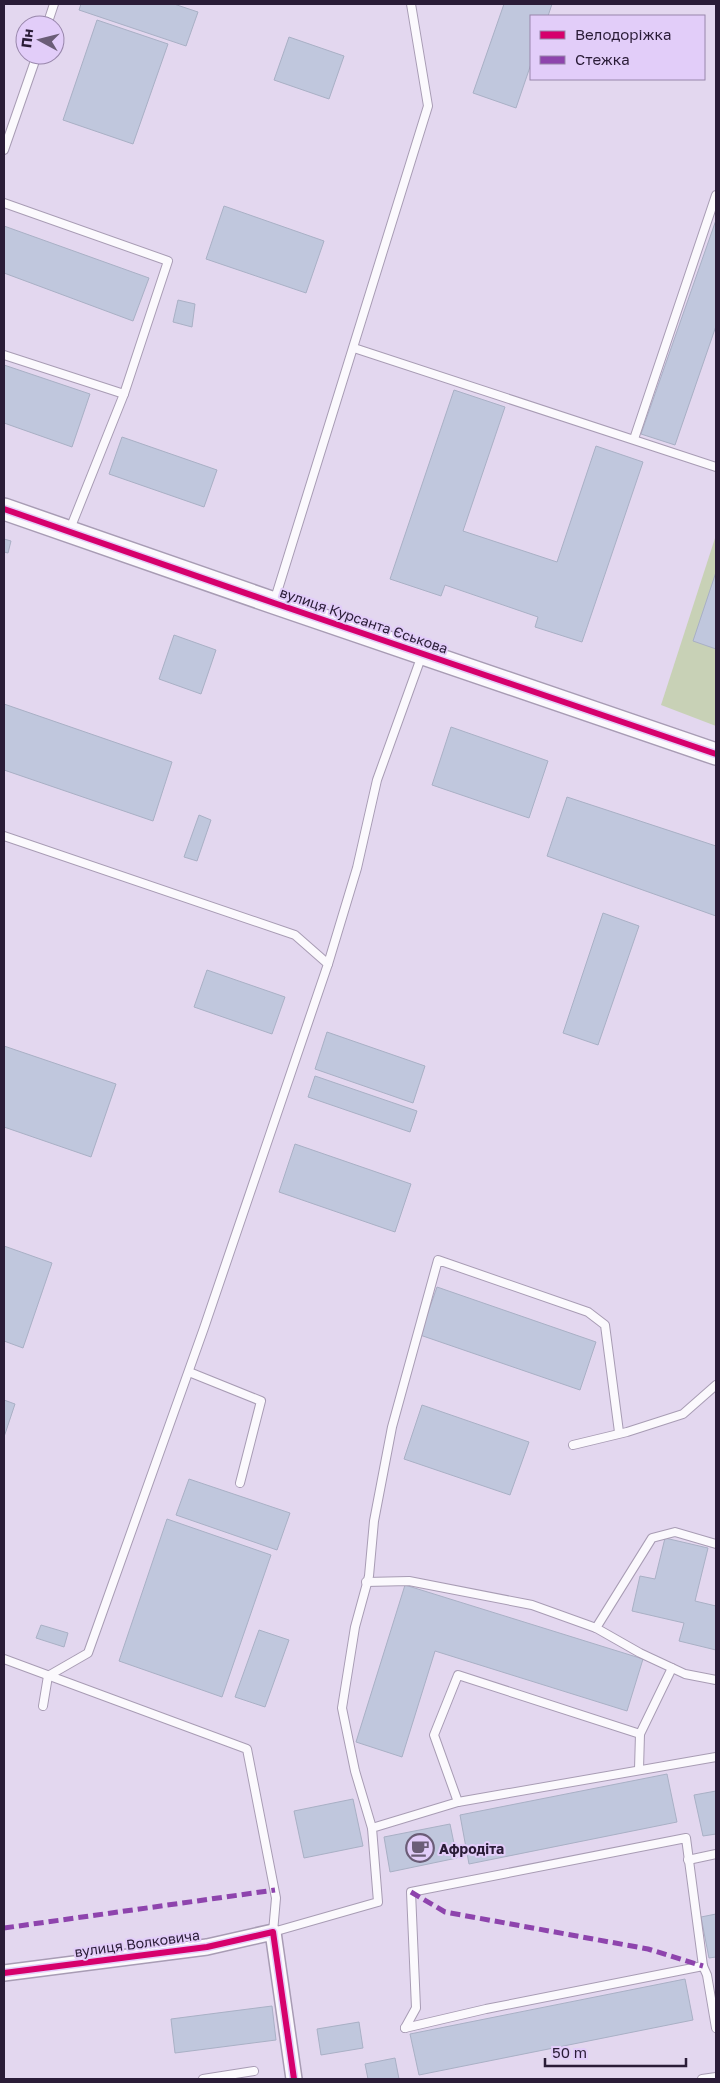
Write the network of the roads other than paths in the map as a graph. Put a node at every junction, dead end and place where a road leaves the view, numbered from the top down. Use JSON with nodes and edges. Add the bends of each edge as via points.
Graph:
{"nodes":[{"id":1,"x":411,"y":4,"type":"edge"},
{"id":2,"x":34,"y":65,"type":"edge"},
{"id":3,"x":4,"y":150,"type":"edge"},
{"id":4,"x":716,"y":195,"type":"edge"},
{"id":5,"x":4,"y":203,"type":"edge"},
{"id":6,"x":354,"y":348,"type":"junction"},
{"id":7,"x":4,"y":355,"type":"edge"},
{"id":8,"x":124,"y":394,"type":"junction"},
{"id":9,"x":634,"y":439,"type":"junction"},
{"id":10,"x":716,"y":468,"type":"edge"},
{"id":11,"x":4,"y":509,"type":"edge"},
{"id":12,"x":69,"y":531,"type":"junction"},
{"id":13,"x":274,"y":604,"type":"junction"},
{"id":14,"x":423,"y":653,"type":"junction"},
{"id":15,"x":716,"y":754,"type":"edge"},
{"id":16,"x":4,"y":836,"type":"edge"},
{"id":17,"x":328,"y":964,"type":"junction"},
{"id":18,"x":189,"y":1372,"type":"junction"},
{"id":19,"x":716,"y":1385,"type":"edge"},
{"id":20,"x":619,"y":1432,"type":"junction"},
{"id":21,"x":573,"y":1445,"type":"dead end"},
{"id":22,"x":240,"y":1483,"type":"dead end"},
{"id":23,"x":716,"y":1544,"type":"edge"},
{"id":24,"x":366,"y":1582,"type":"junction"},
{"id":25,"x":596,"y":1628,"type":"junction"},
{"id":26,"x":4,"y":1659,"type":"edge"},
{"id":27,"x":672,"y":1668,"type":"junction"},
{"id":28,"x":48,"y":1676,"type":"junction"},
{"id":29,"x":716,"y":1680,"type":"edge"},
{"id":30,"x":43,"y":1706,"type":"dead end"},
{"id":31,"x":640,"y":1734,"type":"junction"},
{"id":32,"x":716,"y":1757,"type":"edge"},
{"id":33,"x":639,"y":1769,"type":"junction"},
{"id":34,"x":458,"y":1802,"type":"junction"},
{"id":35,"x":372,"y":1828,"type":"junction"},
{"id":36,"x":716,"y":1854,"type":"edge"},
{"id":37,"x":688,"y":1860,"type":"junction"},
{"id":38,"x":273,"y":1932,"type":"junction"},
{"id":39,"x":702,"y":1966,"type":"junction"},
{"id":40,"x":4,"y":1973,"type":"edge"},
{"id":41,"x":716,"y":1974,"type":"edge"},
{"id":42,"x":707,"y":1975,"type":"junction"},
{"id":43,"x":716,"y":2028,"type":"edge"},
{"id":44,"x":254,"y":2071,"type":"dead end"},
{"id":45,"x":716,"y":2076,"type":"edge"},
{"id":46,"x":203,"y":2079,"type":"edge"},
{"id":47,"x":294,"y":2079,"type":"edge"},
{"id":48,"x":702,"y":2079,"type":"edge"}],
"edges":[{"from":1,"to":6,"type":"lane","via":[[428,106]]},
{"from":2,"to":3,"type":"lane"},
{"from":4,"to":9,"type":"lane"},
{"from":5,"to":8,"type":"lane","via":[[168,261]]},
{"from":6,"to":9,"type":"lane"},
{"from":6,"to":13,"type":"lane"},
{"from":7,"to":8,"type":"lane"},
{"from":8,"to":12,"type":"lane"},
{"from":9,"to":10,"type":"lane"},
{"from":11,"to":12,"type":"street","name":"вулиця Курсанта Єськова"},
{"from":12,"to":13,"type":"street","name":"вулиця Курсанта Єськова"},
{"from":13,"to":14,"type":"street","name":"вулиця Курсанта Єськова"},
{"from":14,"to":15,"type":"street","name":"вулиця Курсанта Єськова"},
{"from":14,"to":17,"type":"lane","via":[[377,780],[358,868]]},
{"from":16,"to":17,"type":"lane","via":[[295,935]]},
{"from":17,"to":18,"type":"lane"},
{"from":18,"to":22,"type":"lane","via":[[261,1401]]},
{"from":18,"to":28,"type":"lane","via":[[88,1653]]},
{"from":19,"to":20,"type":"lane","via":[[683,1414]]},
{"from":20,"to":21,"type":"lane"},
{"from":20,"to":24,"type":"lane","via":[[605,1325],[588,1312],[438,1260],[392,1427]]},
{"from":23,"to":25,"type":"lane","via":[[676,1532],[652,1538]]},
{"from":24,"to":25,"type":"lane","via":[[409,1581],[532,1605]]},
{"from":24,"to":35,"type":"lane","via":[[342,1708],[355,1771]]},
{"from":25,"to":27,"type":"lane"},
{"from":26,"to":28,"type":"lane"},
{"from":27,"to":29,"type":"lane"},
{"from":27,"to":31,"type":"lane"},
{"from":28,"to":30,"type":"lane"},
{"from":28,"to":38,"type":"lane","via":[[247,1749],[276,1898]]},
{"from":31,"to":33,"type":"lane"},
{"from":31,"to":34,"type":"lane","via":[[458,1675],[434,1735]]},
{"from":32,"to":33,"type":"lane"},
{"from":33,"to":34,"type":"lane"},
{"from":34,"to":35,"type":"lane"},
{"from":35,"to":38,"type":"lane","via":[[378,1902]]},
{"from":36,"to":37,"type":"lane"},
{"from":37,"to":39,"type":"lane"},
{"from":37,"to":39,"type":"lane","via":[[686,1838],[411,1892],[416,2008],[405,2028]]},
{"from":38,"to":40,"type":"street","name":"вулиця Волковича","via":[[207,1946]]},
{"from":38,"to":47,"type":"street"},
{"from":39,"to":42,"type":"lane"},
{"from":41,"to":42,"type":"lane"},
{"from":42,"to":43,"type":"lane"},
{"from":44,"to":46,"type":"lane"},
{"from":45,"to":48,"type":"lane"}]}
